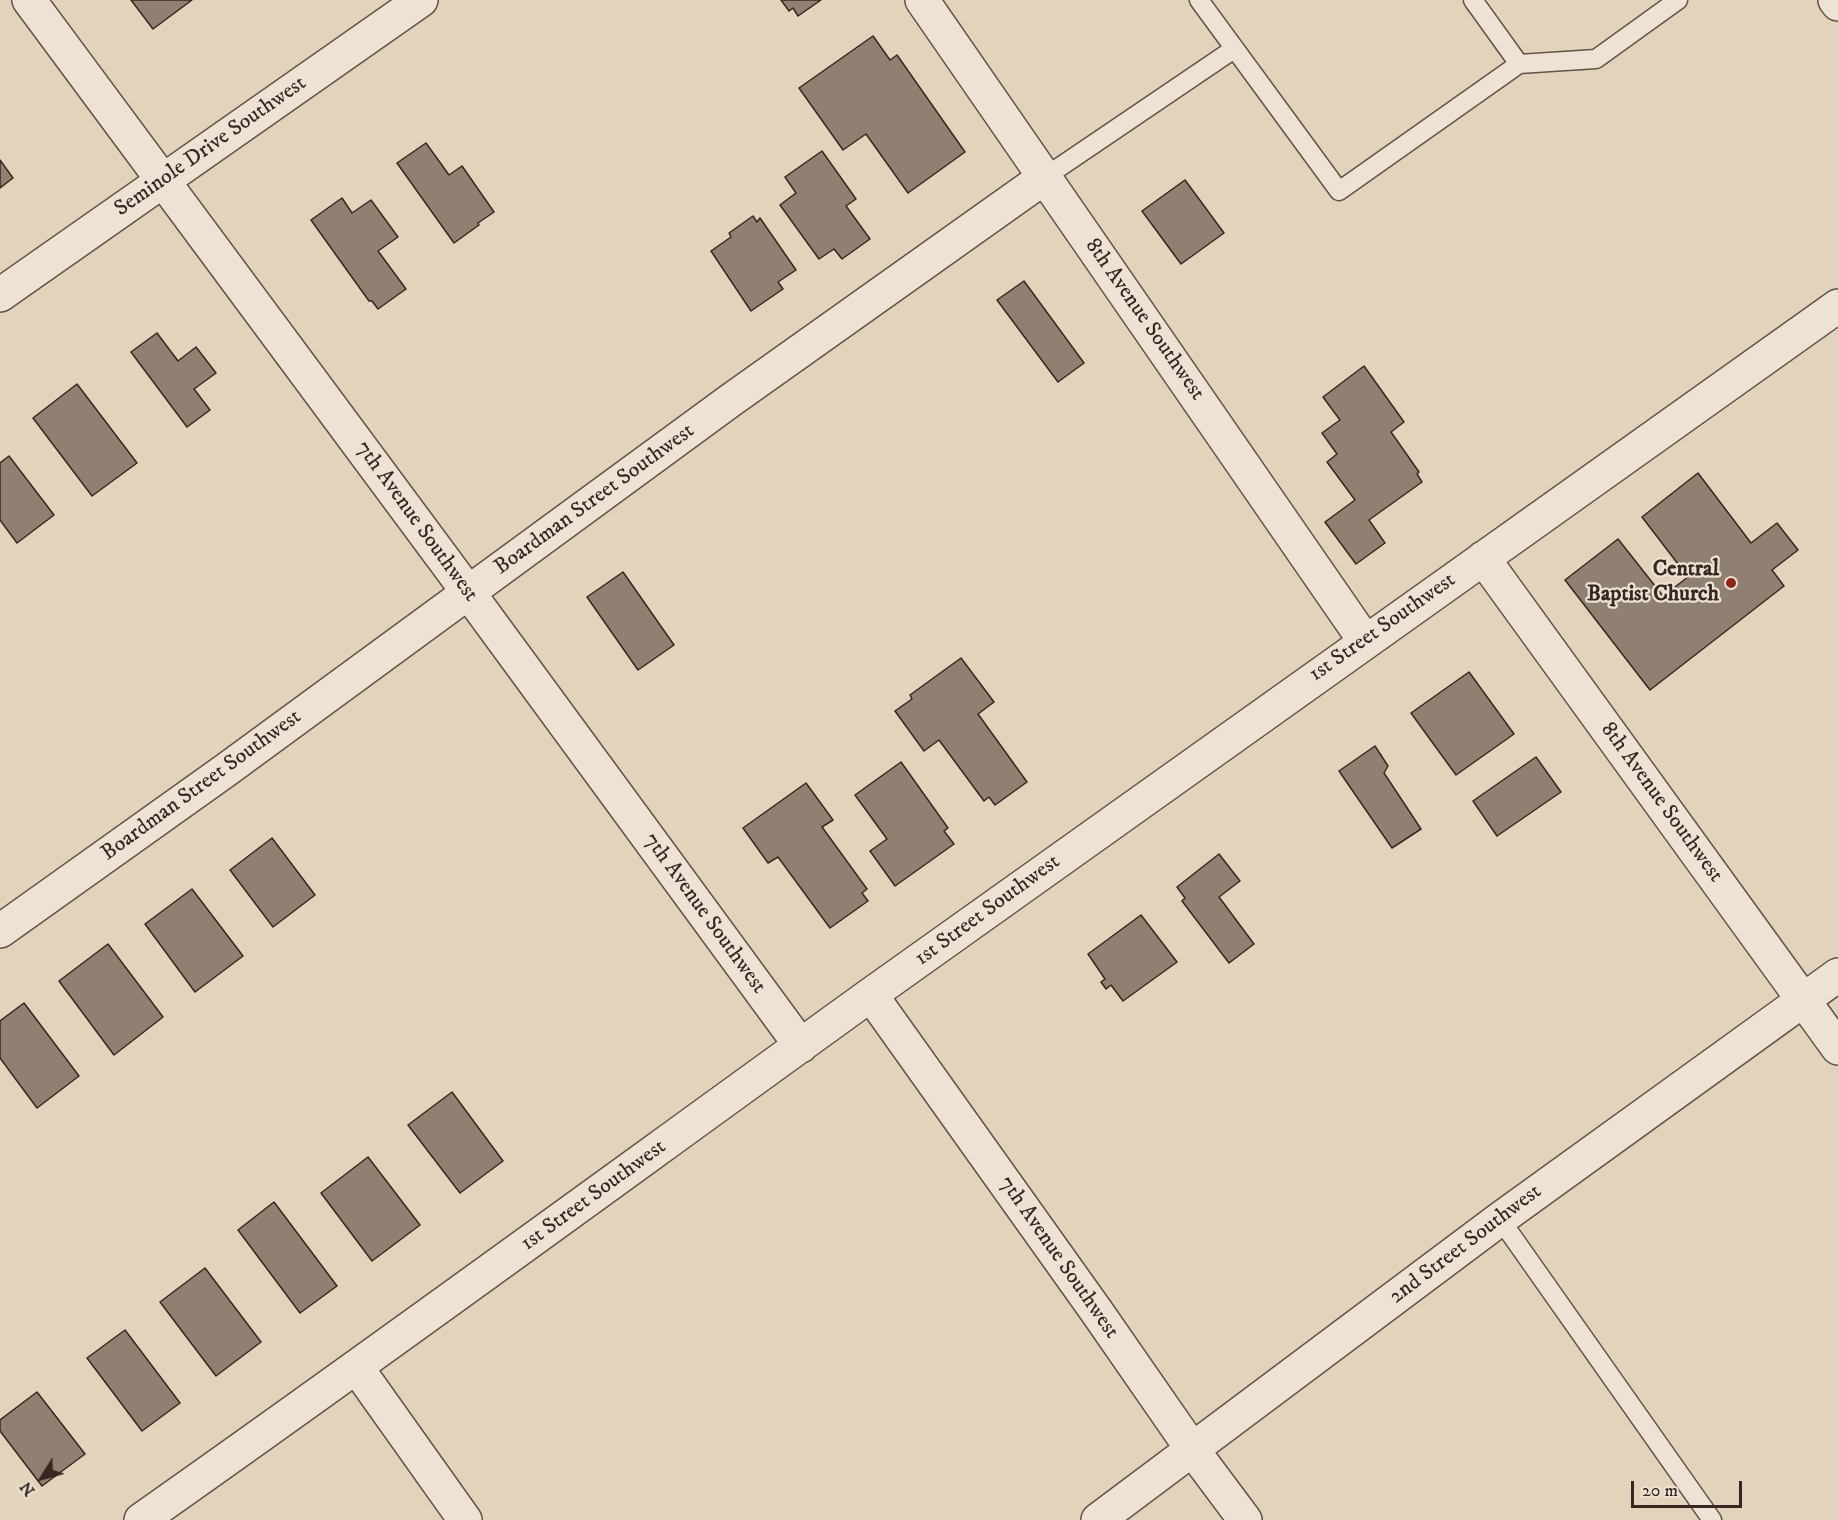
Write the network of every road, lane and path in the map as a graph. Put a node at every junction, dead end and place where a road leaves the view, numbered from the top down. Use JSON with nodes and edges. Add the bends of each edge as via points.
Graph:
{"nodes":[{"id":1,"x":29,"y":0,"type":"edge"},
{"id":2,"x":421,"y":0,"type":"edge"},
{"id":3,"x":922,"y":0,"type":"edge"},
{"id":4,"x":1199,"y":0,"type":"edge"},
{"id":5,"x":1473,"y":0,"type":"edge"},
{"id":6,"x":1678,"y":0,"type":"edge"},
{"id":7,"x":1835,"y":0,"type":"edge"},
{"id":8,"x":1838,"y":4,"type":"edge"},
{"id":9,"x":1234,"y":49,"type":"junction"},
{"id":10,"x":1519,"y":64,"type":"junction"},
{"id":11,"x":1046,"y":177,"type":"junction"},
{"id":12,"x":163,"y":181,"type":"junction"},
{"id":13,"x":0,"y":295,"type":"edge"},
{"id":14,"x":1838,"y":306,"type":"edge"},
{"id":15,"x":1483,"y":558,"type":"junction"},
{"id":16,"x":468,"y":592,"type":"junction"},
{"id":17,"x":1365,"y":640,"type":"junction"},
{"id":18,"x":0,"y":931,"type":"edge"},
{"id":19,"x":1838,"y":975,"type":"edge"},
{"id":20,"x":871,"y":995,"type":"junction"},
{"id":21,"x":1803,"y":1000,"type":"junction"},
{"id":22,"x":801,"y":1046,"type":"junction"},
{"id":23,"x":1838,"y":1048,"type":"edge"},
{"id":24,"x":1500,"y":1219,"type":"junction"},
{"id":25,"x":357,"y":1368,"type":"junction"},
{"id":26,"x":1192,"y":1449,"type":"junction"},
{"id":27,"x":141,"y":1520,"type":"edge"},
{"id":28,"x":465,"y":1520,"type":"edge"},
{"id":29,"x":1098,"y":1520,"type":"edge"},
{"id":30,"x":1245,"y":1520,"type":"edge"},
{"id":31,"x":1712,"y":1520,"type":"edge"}],
"edges":[{"from":1,"to":12,"type":"street","name":"7th Avenue Southwest"},
{"from":2,"to":12,"type":"street","name":"Seminole Drive Southwest"},
{"from":3,"to":11,"type":"street","name":"8th Avenue Southwest"},
{"from":4,"to":9,"type":"lane"},
{"from":5,"to":10,"type":"lane"},
{"from":6,"to":10,"type":"lane","via":[[1596,59]]},
{"from":7,"to":8,"type":"street"},
{"from":9,"to":10,"type":"lane","via":[[1339,191]]},
{"from":9,"to":11,"type":"lane"},
{"from":11,"to":16,"type":"street","name":"Boardman Street Southwest"},
{"from":11,"to":17,"type":"street","name":"8th Avenue Southwest"},
{"from":12,"to":13,"type":"street","name":"Seminole Drive Southwest"},
{"from":12,"to":16,"type":"street","name":"7th Avenue Southwest"},
{"from":14,"to":15,"type":"street","name":"1st Street Southwest"},
{"from":15,"to":17,"type":"street","name":"1st Street Southwest"},
{"from":15,"to":21,"type":"street","name":"8th Avenue Southwest"},
{"from":16,"to":18,"type":"street","name":"Boardman Street Southwest"},
{"from":16,"to":22,"type":"street","name":"7th Avenue Southwest"},
{"from":17,"to":20,"type":"street","name":"1st Street Southwest"},
{"from":19,"to":21,"type":"street","name":"2nd Street Southwest"},
{"from":20,"to":22,"type":"street","name":"1st Street Southwest"},
{"from":20,"to":26,"type":"street","name":"7th Avenue Southwest"},
{"from":21,"to":23,"type":"street","name":"8th Avenue Southwest"},
{"from":21,"to":24,"type":"street","name":"2nd Street Southwest"},
{"from":22,"to":25,"type":"street","name":"1st Street Southwest"},
{"from":24,"to":26,"type":"street","name":"2nd Street Southwest"},
{"from":24,"to":31,"type":"lane"},
{"from":25,"to":27,"type":"street","name":"1st Street Southwest"},
{"from":25,"to":28,"type":"street"},
{"from":26,"to":29,"type":"street","name":"2nd Street Southwest"},
{"from":26,"to":30,"type":"street","name":"7th Avenue Southwest"}]}
